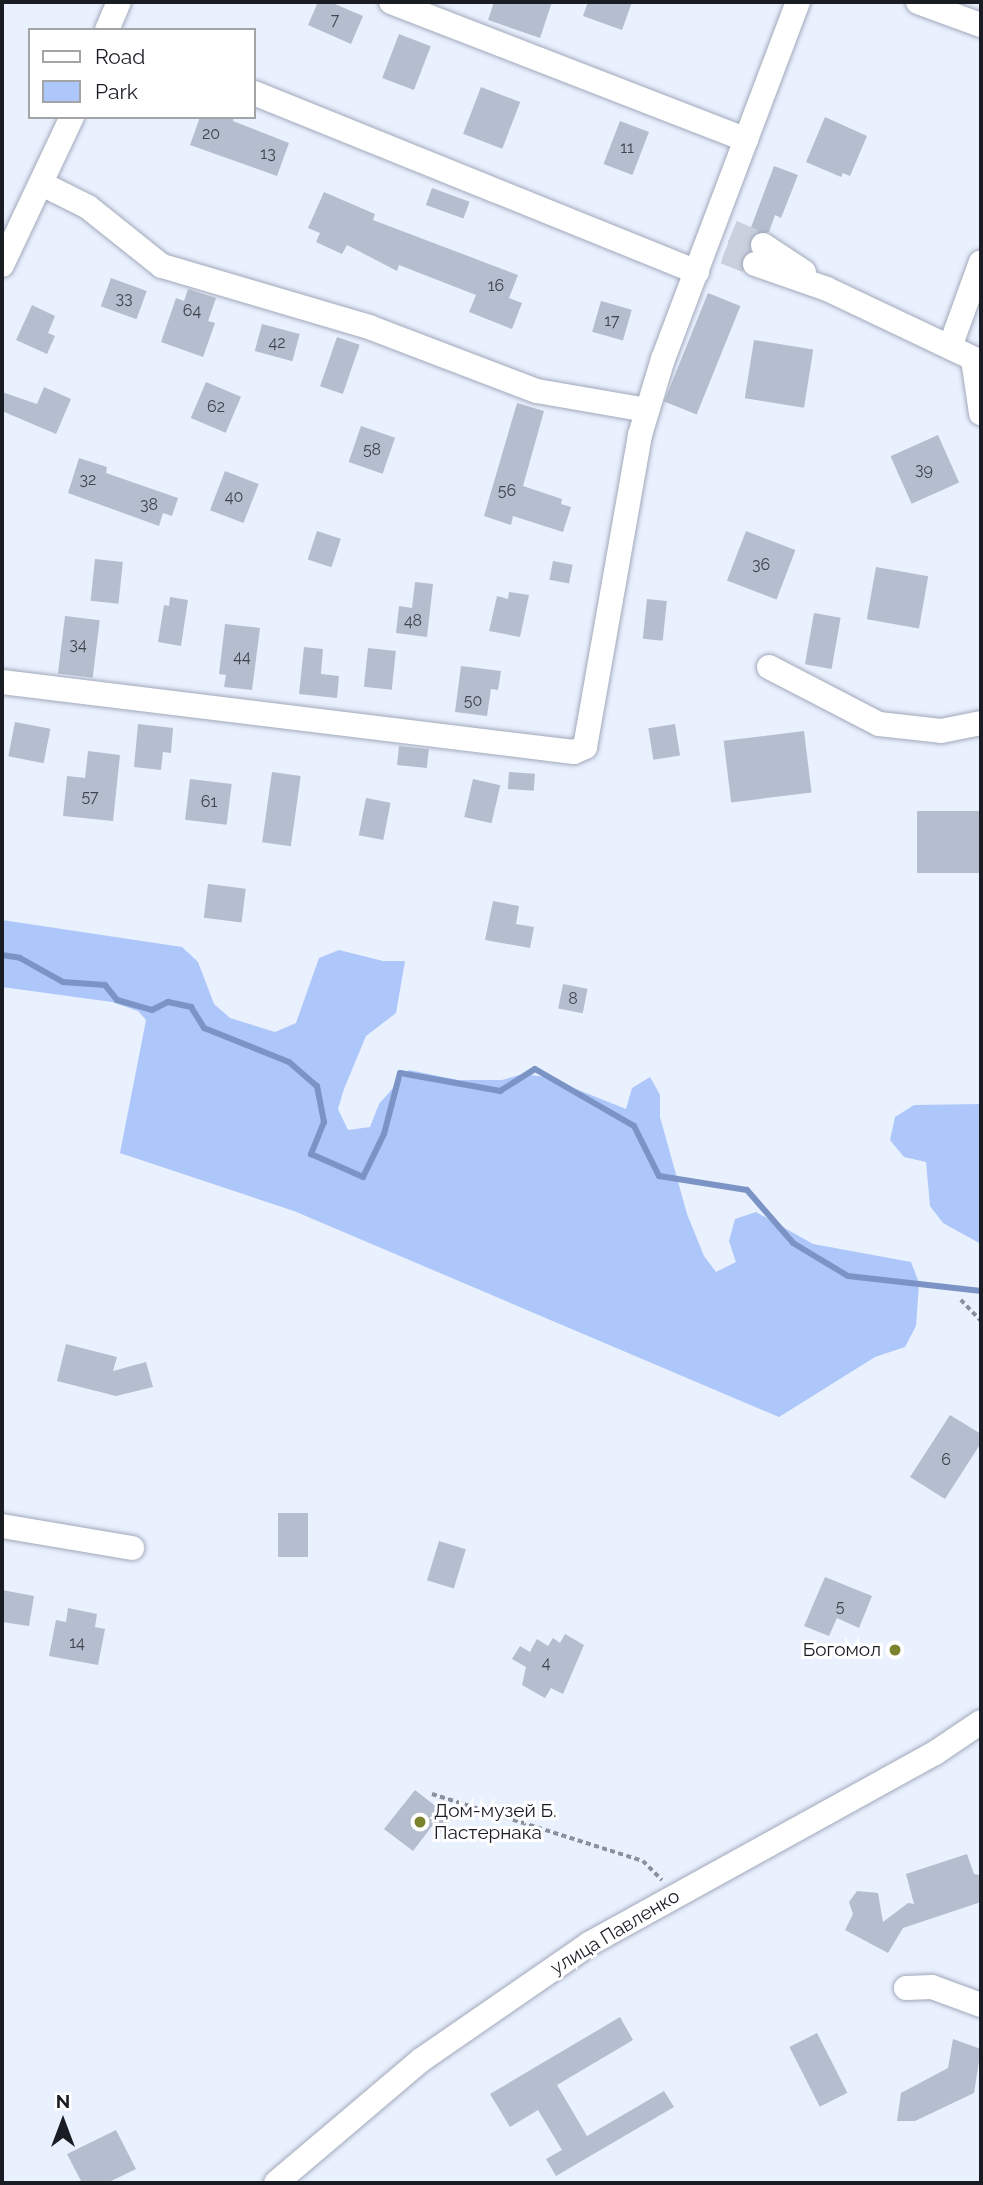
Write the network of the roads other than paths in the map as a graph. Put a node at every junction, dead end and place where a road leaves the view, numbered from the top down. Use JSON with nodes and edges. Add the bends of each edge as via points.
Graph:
{"nodes":[{"id":1,"x":119,"y":2,"type":"edge"},
{"id":2,"x":391,"y":2,"type":"edge"},
{"id":3,"x":798,"y":2,"type":"edge"},
{"id":4,"x":918,"y":2,"type":"edge"},
{"id":5,"x":981,"y":25,"type":"edge"},
{"id":6,"x":108,"y":28,"type":"edge"},
{"id":7,"x":256,"y":94,"type":"edge"},
{"id":8,"x":71,"y":119,"type":"edge"},
{"id":9,"x":746,"y":140,"type":"junction"},
{"id":10,"x":42,"y":184,"type":"junction"},
{"id":11,"x":759,"y":254,"type":"tunnel mouth"},
{"id":12,"x":981,"y":262,"type":"edge"},
{"id":13,"x":2,"y":264,"type":"edge"},
{"id":14,"x":696,"y":272,"type":"junction"},
{"id":15,"x":950,"y":347,"type":"junction"},
{"id":16,"x":977,"y":360,"type":"edge"},
{"id":17,"x":648,"y":410,"type":"junction"},
{"id":18,"x":981,"y":413,"type":"edge"},
{"id":19,"x":769,"y":667,"type":"dead end"},
{"id":20,"x":2,"y":682,"type":"edge"},
{"id":21,"x":981,"y":723,"type":"edge"},
{"id":22,"x":2,"y":1526,"type":"edge"},
{"id":23,"x":132,"y":1548,"type":"dead end"},
{"id":24,"x":981,"y":1722,"type":"edge"},
{"id":25,"x":906,"y":1988,"type":"dead end"},
{"id":26,"x":981,"y":2005,"type":"edge"},
{"id":27,"x":276,"y":2183,"type":"edge"}],
"edges":[{"from":1,"to":6,"type":"street"},
{"from":2,"to":9,"type":"street"},
{"from":3,"to":9,"type":"street"},
{"from":4,"to":5,"type":"street"},
{"from":7,"to":14,"type":"street"},
{"from":8,"to":10,"type":"street"},
{"from":9,"to":14,"type":"street","via":[[719,239]]},
{"from":10,"to":13,"type":"street"},
{"from":10,"to":17,"type":"street","via":[[88,208],[162,266],[369,327],[537,391]]},
{"from":11,"to":15,"type":"street"},
{"from":12,"to":15,"type":"street"},
{"from":14,"to":17,"type":"street"},
{"from":15,"to":16,"type":"street"},
{"from":16,"to":18,"type":"street"},
{"from":17,"to":20,"type":"street","via":[[589,740],[581,750]]},
{"from":19,"to":21,"type":"street","via":[[879,724],[941,731]]},
{"from":22,"to":23,"type":"street"},
{"from":24,"to":27,"type":"street","name":"улица Павленко","via":[[935,1753],[589,1944],[421,2060]]},
{"from":25,"to":26,"type":"street","via":[[932,1987]]}]}
